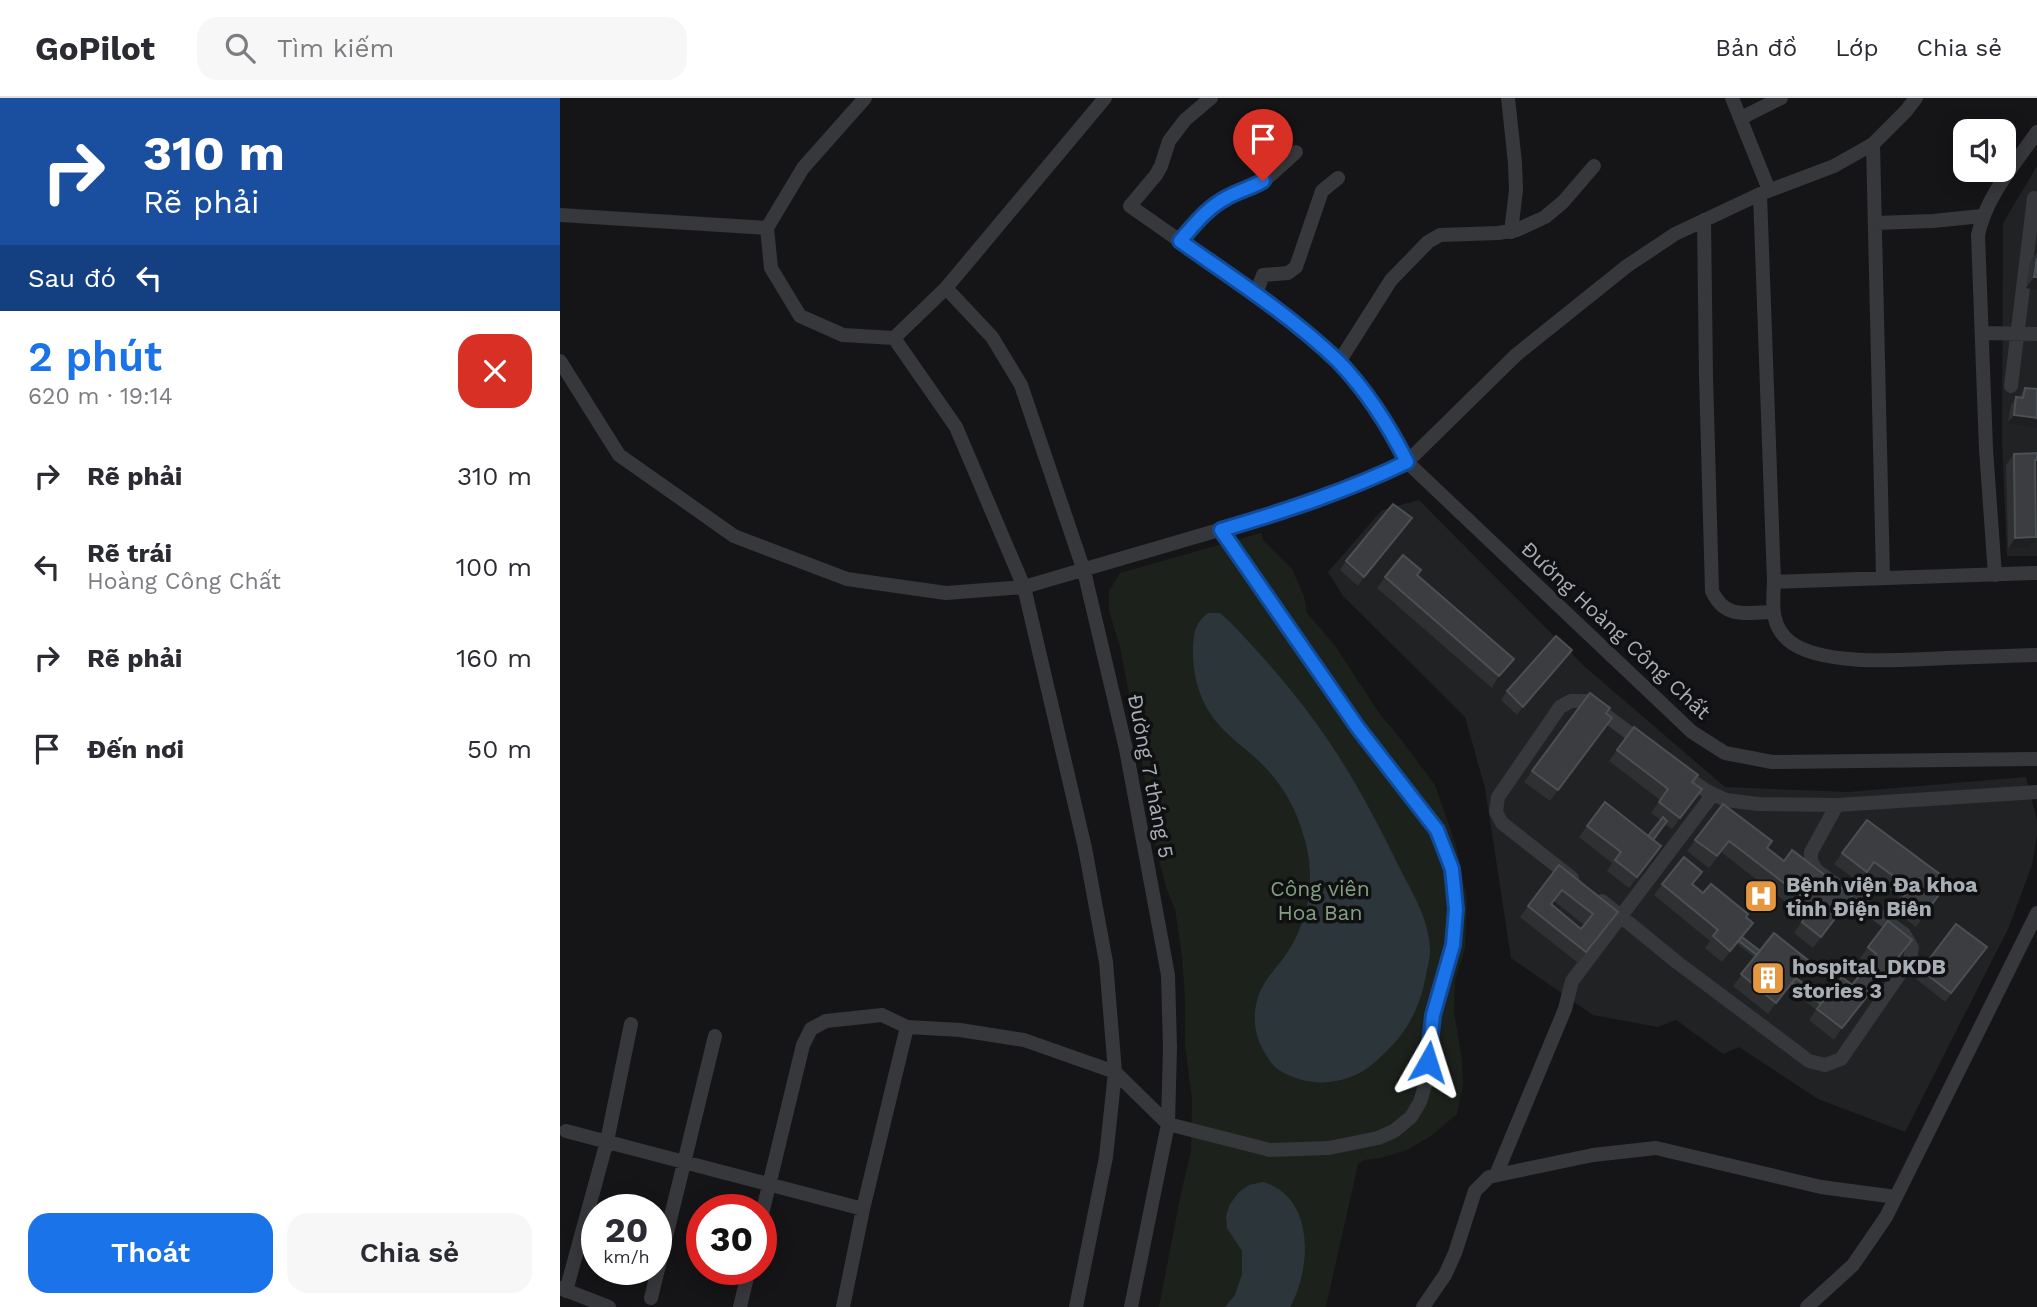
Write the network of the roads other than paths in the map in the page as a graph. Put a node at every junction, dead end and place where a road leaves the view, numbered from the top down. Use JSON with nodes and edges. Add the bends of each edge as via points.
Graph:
{"nodes":[{"id":1,"x":865,"y":98,"type":"edge"},
{"id":2,"x":1105,"y":98,"type":"edge"},
{"id":3,"x":1211,"y":98,"type":"edge"},
{"id":4,"x":1508,"y":98,"type":"edge"},
{"id":5,"x":1732,"y":98,"type":"edge"},
{"id":6,"x":1781,"y":98,"type":"edge"},
{"id":7,"x":1916,"y":98,"type":"edge"},
{"id":8,"x":1741,"y":118,"type":"junction"},
{"id":9,"x":2037,"y":132,"type":"edge"},
{"id":10,"x":1873,"y":144,"type":"junction"},
{"id":11,"x":1296,"y":152,"type":"dead end"},
{"id":12,"x":1594,"y":166,"type":"dead end"},
{"id":13,"x":1338,"y":178,"type":"dead end"},
{"id":14,"x":1765,"y":192,"type":"junction"},
{"id":15,"x":2034,"y":198,"type":"dead end"},
{"id":16,"x":560,"y":215,"type":"edge"},
{"id":17,"x":1982,"y":216,"type":"junction"},
{"id":18,"x":1704,"y":220,"type":"junction"},
{"id":19,"x":1875,"y":223,"type":"junction"},
{"id":20,"x":767,"y":228,"type":"junction"},
{"id":21,"x":1511,"y":232,"type":"junction"},
{"id":22,"x":1180,"y":241,"type":"junction"},
{"id":23,"x":947,"y":288,"type":"junction"},
{"id":24,"x":1256,"y":294,"type":"junction"},
{"id":25,"x":1982,"y":333,"type":"junction"},
{"id":26,"x":2018,"y":334,"type":"junction"},
{"id":27,"x":2037,"y":334,"type":"edge"},
{"id":28,"x":894,"y":338,"type":"junction"},
{"id":29,"x":560,"y":360,"type":"edge"},
{"id":30,"x":1339,"y":362,"type":"junction"},
{"id":31,"x":2011,"y":386,"type":"dead end"},
{"id":32,"x":1407,"y":462,"type":"junction"},
{"id":33,"x":1221,"y":530,"type":"junction"},
{"id":34,"x":1084,"y":571,"type":"junction"},
{"id":35,"x":2037,"y":573,"type":"edge"},
{"id":36,"x":1995,"y":575,"type":"junction"},
{"id":37,"x":1883,"y":577,"type":"junction"},
{"id":38,"x":1774,"y":582,"type":"junction"},
{"id":39,"x":1024,"y":587,"type":"junction"},
{"id":40,"x":1772,"y":612,"type":"junction"},
{"id":41,"x":2037,"y":655,"type":"edge"},
{"id":42,"x":1651,"y":750,"type":"edge"},
{"id":43,"x":2037,"y":759,"type":"edge"},
{"id":44,"x":1672,"y":766,"type":"edge"},
{"id":45,"x":2037,"y":792,"type":"edge"},
{"id":46,"x":1713,"y":794,"type":"junction"},
{"id":47,"x":1837,"y":805,"type":"junction"},
{"id":48,"x":2037,"y":913,"type":"edge"},
{"id":49,"x":1621,"y":916,"type":"junction"},
{"id":50,"x":631,"y":1024,"type":"dead end"},
{"id":51,"x":907,"y":1027,"type":"junction"},
{"id":52,"x":715,"y":1037,"type":"dead end"},
{"id":53,"x":1115,"y":1072,"type":"junction"},
{"id":54,"x":1168,"y":1124,"type":"junction"},
{"id":55,"x":566,"y":1131,"type":"dead end"},
{"id":56,"x":607,"y":1142,"type":"junction"},
{"id":57,"x":685,"y":1162,"type":"junction"},
{"id":58,"x":1496,"y":1175,"type":"junction"},
{"id":59,"x":769,"y":1184,"type":"junction"},
{"id":60,"x":767,"y":1194,"type":"edge"},
{"id":61,"x":1896,"y":1197,"type":"junction"},
{"id":62,"x":863,"y":1209,"type":"junction"},
{"id":63,"x":745,"y":1285,"type":"edge"},
{"id":64,"x":563,"y":1289,"type":"edge"},
{"id":65,"x":651,"y":1298,"type":"dead end"},
{"id":66,"x":609,"y":1307,"type":"edge"},
{"id":67,"x":740,"y":1307,"type":"edge"},
{"id":68,"x":843,"y":1307,"type":"edge"},
{"id":69,"x":1076,"y":1307,"type":"edge"},
{"id":70,"x":1131,"y":1307,"type":"edge"},
{"id":71,"x":1423,"y":1307,"type":"edge"},
{"id":72,"x":1807,"y":1307,"type":"edge"}],
"edges":[{"from":1,"to":20,"type":"street","via":[[803,168]]},
{"from":2,"to":23,"type":"street"},
{"from":3,"to":22,"type":"street","name":"Đường Hoàng Công Chất","via":[[1169,141],[1156,175],[1130,206]]},
{"from":4,"to":21,"type":"street","via":[[1516,163]]},
{"from":5,"to":8,"type":"street"},
{"from":6,"to":8,"type":"street"},
{"from":7,"to":10,"type":"street"},
{"from":8,"to":14,"type":"street"},
{"from":9,"to":17,"type":"street"},
{"from":10,"to":14,"type":"street","via":[[1834,166]]},
{"from":10,"to":19,"type":"street"},
{"from":11,"to":22,"type":"street","via":[[1263,181],[1205,213]]},
{"from":12,"to":21,"type":"street","via":[[1545,217]]},
{"from":13,"to":24,"type":"street","via":[[1322,191],[1296,267],[1288,273],[1264,275]]},
{"from":14,"to":18,"type":"street"},
{"from":14,"to":38,"type":"street"},
{"from":15,"to":26,"type":"street"},
{"from":16,"to":20,"type":"street"},
{"from":17,"to":19,"type":"street"},
{"from":17,"to":25,"type":"street","via":[[1978,235]]},
{"from":18,"to":32,"type":"street","via":[[1627,266],[1516,355]]},
{"from":18,"to":40,"type":"street","via":[[1712,591],[1727,611]]},
{"from":19,"to":37,"type":"street"},
{"from":20,"to":28,"type":"street","via":[[771,268],[800,316],[843,335]]},
{"from":21,"to":30,"type":"street","via":[[1440,235],[1427,242],[1391,280]]},
{"from":22,"to":24,"type":"street","name":"Đường Hoàng Công Chất"},
{"from":23,"to":28,"type":"street"},
{"from":23,"to":34,"type":"street","name":"Đường 7 tháng 5","via":[[992,337],[1021,385]]},
{"from":24,"to":30,"type":"street","name":"Đường Hoàng Công Chất"},
{"from":25,"to":26,"type":"street"},
{"from":25,"to":36,"type":"street"},
{"from":26,"to":27,"type":"street"},
{"from":26,"to":31,"type":"street"},
{"from":28,"to":39,"type":"street","via":[[956,428]]},
{"from":29,"to":39,"type":"street","via":[[619,455],[734,536],[847,579],[946,593]]},
{"from":30,"to":32,"type":"street","name":"Đường Hoàng Công Chất","via":[[1381,417]]},
{"from":32,"to":33,"type":"street","via":[[1368,481]]},
{"from":32,"to":43,"type":"street","name":"Đường Hoàng Công Chất","via":[[1692,732],[1725,753],[1772,762]]},
{"from":33,"to":34,"type":"street"},
{"from":33,"to":54,"type":"street","via":[[1358,728],[1437,830],[1452,869],[1453,945],[1433,1015],[1427,1080],[1420,1102],[1411,1117],[1394,1130],[1329,1148],[1270,1150]]},
{"from":34,"to":39,"type":"street"},
{"from":34,"to":54,"type":"street","name":"Đường 7 tháng 5","via":[[1126,749],[1168,975]]},
{"from":35,"to":36,"type":"street"},
{"from":36,"to":37,"type":"street"},
{"from":37,"to":38,"type":"street"},
{"from":38,"to":40,"type":"street"},
{"from":39,"to":53,"type":"street","via":[[1095,898],[1106,962]]},
{"from":40,"to":41,"type":"street","via":[[1789,641],[1833,657],[1886,660]]},
{"from":42,"to":49,"type":"street","via":[[1587,701],[1572,701],[1560,707],[1498,797],[1496,812],[1502,824]]},
{"from":44,"to":46,"type":"street"},
{"from":45,"to":47,"type":"street"},
{"from":46,"to":47,"type":"street","via":[[1758,804]]},
{"from":46,"to":49,"type":"street"},
{"from":47,"to":49,"type":"street","via":[[1811,852],[1811,861],[1816,870],[1904,934],[1912,948],[1910,959],[1841,1059],[1825,1065],[1809,1061]]},
{"from":48,"to":61,"type":"street"},
{"from":49,"to":58,"type":"street","via":[[1572,981],[1565,1009]]},
{"from":50,"to":56,"type":"street"},
{"from":51,"to":53,"type":"street","via":[[1024,1040]]},
{"from":51,"to":59,"type":"street","via":[[882,1015],[826,1021],[811,1029],[803,1045]]},
{"from":51,"to":62,"type":"street"},
{"from":52,"to":57,"type":"street"},
{"from":53,"to":54,"type":"street"},
{"from":53,"to":69,"type":"street","via":[[1106,1157]]},
{"from":54,"to":70,"type":"street","name":"Đường 7 tháng 5"},
{"from":55,"to":56,"type":"street"},
{"from":56,"to":57,"type":"street"},
{"from":56,"to":64,"type":"street"},
{"from":57,"to":59,"type":"street"},
{"from":57,"to":65,"type":"street"},
{"from":58,"to":61,"type":"street","via":[[1656,1148],[1821,1187]]},
{"from":58,"to":71,"type":"street","via":[[1475,1191],[1450,1264]]},
{"from":59,"to":60,"type":"street"},
{"from":59,"to":62,"type":"street"},
{"from":61,"to":72,"type":"street","via":[[1853,1265]]},
{"from":62,"to":68,"type":"street"},
{"from":63,"to":67,"type":"street"},
{"from":64,"to":66,"type":"street"}]}
